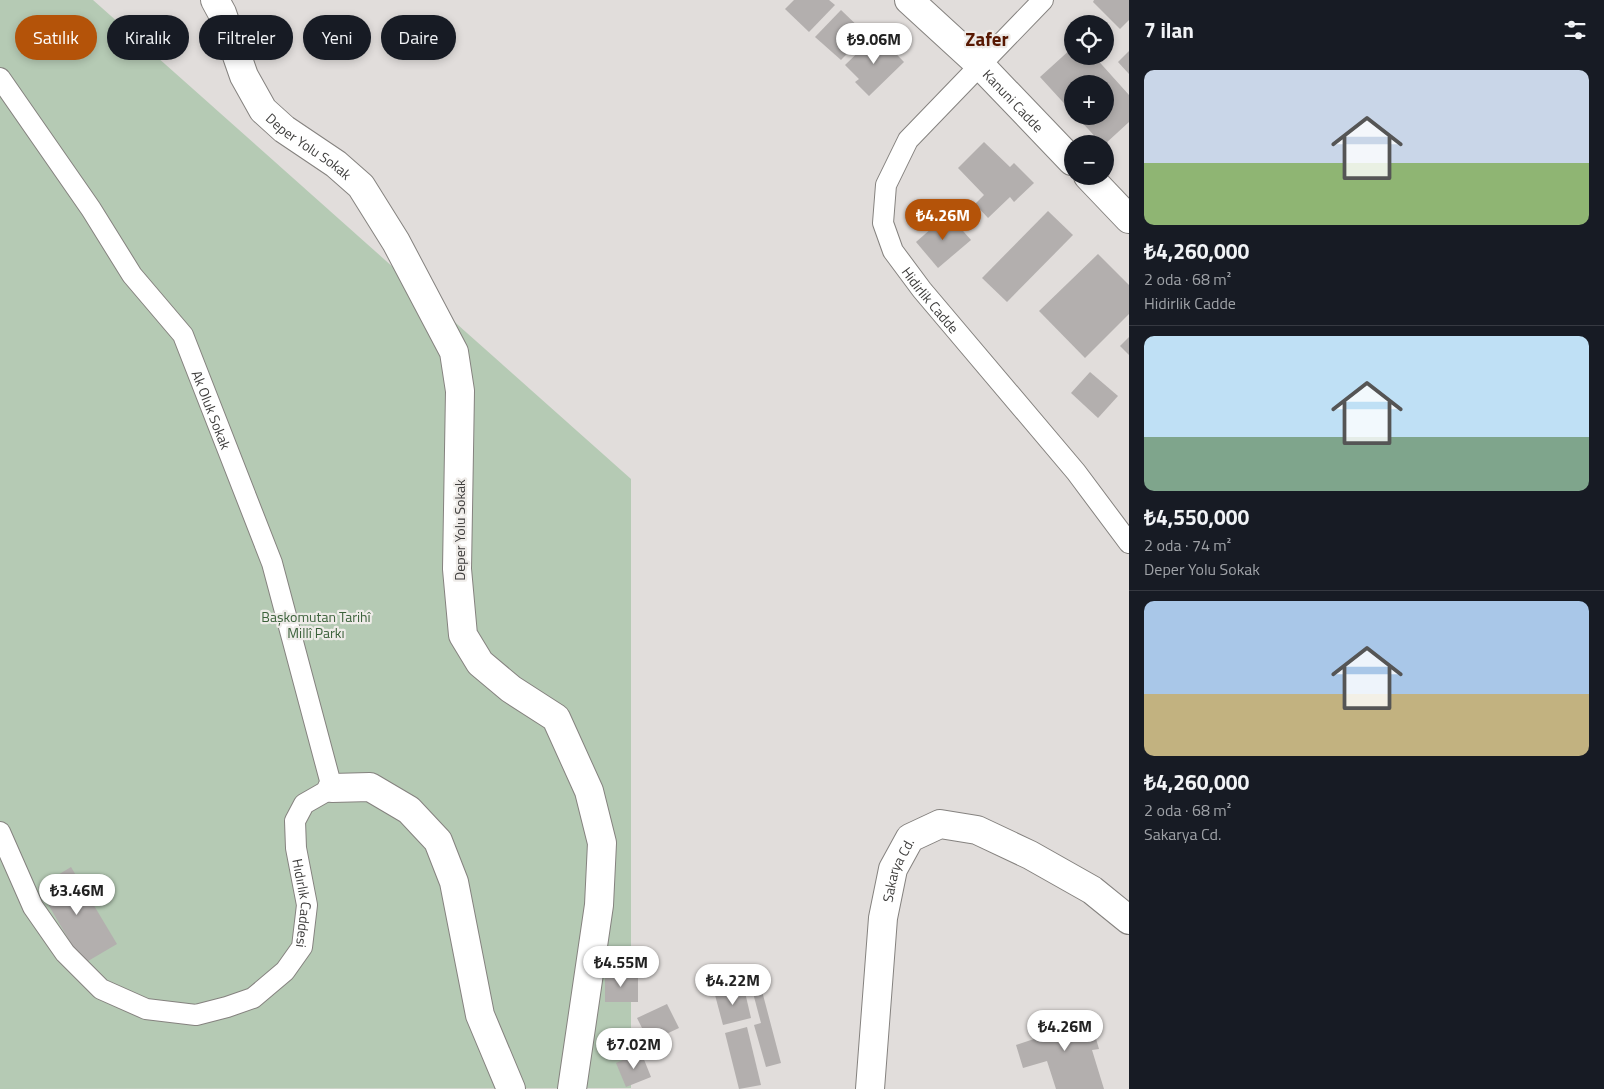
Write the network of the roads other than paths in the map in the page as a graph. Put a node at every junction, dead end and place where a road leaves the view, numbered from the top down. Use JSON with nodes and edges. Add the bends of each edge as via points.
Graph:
{"nodes":[{"id":1,"x":215,"y":0,"type":"edge"},
{"id":2,"x":909,"y":0,"type":"edge"},
{"id":3,"x":1043,"y":0,"type":"edge"},
{"id":4,"x":981,"y":66,"type":"junction"},
{"id":5,"x":0,"y":78,"type":"edge"},
{"id":6,"x":1064,"y":153,"type":"edge"},
{"id":7,"x":1097,"y":185,"type":"edge"},
{"id":8,"x":1129,"y":219,"type":"edge"},
{"id":9,"x":1129,"y":543,"type":"edge"},
{"id":10,"x":332,"y":788,"type":"junction"},
{"id":11,"x":0,"y":832,"type":"edge"},
{"id":12,"x":1092,"y":890,"type":"junction"},
{"id":13,"x":1129,"y":913,"type":"edge"},
{"id":14,"x":1129,"y":920,"type":"edge"},
{"id":15,"x":506,"y":1079,"type":"edge"},
{"id":16,"x":533,"y":1089,"type":"edge"},
{"id":17,"x":572,"y":1089,"type":"edge"},
{"id":18,"x":870,"y":1089,"type":"edge"}],
"edges":[{"from":1,"to":17,"type":"street","name":"Deper Yolu Sokak","via":[[244,76],[263,110],[361,186],[396,242],[454,352],[460,391],[457,569],[463,636],[480,663],[511,689],[556,718],[589,791],[602,843],[599,906]]},
{"from":2,"to":4,"type":"street","name":"Kanuni Cadde"},
{"from":3,"to":4,"type":"street","name":"Hidirlik Cadde"},
{"from":4,"to":6,"type":"street","name":"Kanuni Cadde"},
{"from":4,"to":9,"type":"street","name":"Hidirlik Cadde","via":[[908,140],[886,185],[883,223],[893,251],[922,290],[1076,472]]},
{"from":5,"to":10,"type":"street","name":"Ak Oluk Sokak","via":[[132,275],[183,334],[272,563]]},
{"from":7,"to":8,"type":"street"},
{"from":10,"to":11,"type":"street","name":"Hıdırlık Caddesi","via":[[304,804],[295,821],[296,848],[307,906],[302,947],[285,971],[253,998],[196,1015],[146,1009],[101,989],[65,953],[33,907]]},
{"from":10,"to":15,"type":"street","via":[[370,787],[409,810],[438,841],[454,882],[480,1015]]},
{"from":12,"to":13,"type":"street"},
{"from":12,"to":14,"type":"street","name":"Sakarya Cd."},
{"from":12,"to":18,"type":"street","name":"Sakarya Cd.","via":[[977,830],[940,824],[910,838],[893,869],[882,918]]},
{"from":15,"to":16,"type":"street"}]}
